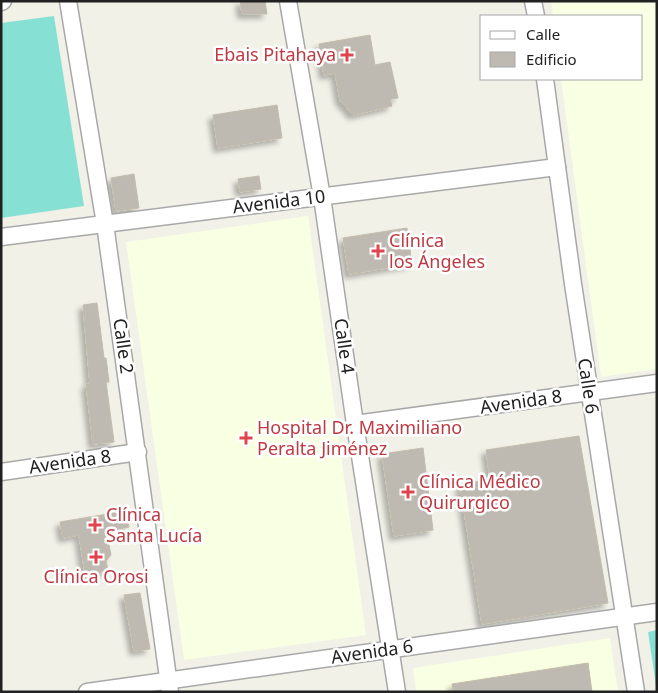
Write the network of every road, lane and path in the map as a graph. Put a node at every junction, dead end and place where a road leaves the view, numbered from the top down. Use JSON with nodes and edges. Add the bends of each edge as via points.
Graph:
{"nodes":[{"id":1,"x":68,"y":1,"type":"edge"},
{"id":2,"x":288,"y":1,"type":"edge"},
{"id":3,"x":533,"y":1,"type":"edge"},
{"id":4,"x":536,"y":15,"type":"edge"},
{"id":5,"x":545,"y":80,"type":"edge"},
{"id":6,"x":557,"y":167,"type":"junction"},
{"id":7,"x":322,"y":197,"type":"junction"},
{"id":8,"x":105,"y":224,"type":"junction"},
{"id":9,"x":1,"y":237,"type":"edge"},
{"id":10,"x":657,"y":383,"type":"edge"},
{"id":11,"x":589,"y":393,"type":"junction"},
{"id":12,"x":355,"y":424,"type":"junction"},
{"id":13,"x":138,"y":452,"type":"junction"},
{"id":14,"x":1,"y":472,"type":"edge"},
{"id":15,"x":657,"y":612,"type":"edge"},
{"id":16,"x":624,"y":617,"type":"junction"},
{"id":17,"x":390,"y":650,"type":"junction"},
{"id":18,"x":169,"y":686,"type":"edge"},
{"id":19,"x":87,"y":692,"type":"edge"},
{"id":20,"x":397,"y":692,"type":"edge"},
{"id":21,"x":636,"y":692,"type":"edge"}],
"edges":[{"from":1,"to":8,"type":"street","name":"Calle 2"},
{"from":2,"to":7,"type":"street","name":"Calle 4"},
{"from":3,"to":4,"type":"street"},
{"from":5,"to":6,"type":"street","name":"Calle 6"},
{"from":6,"to":7,"type":"street","name":"Avenida 10"},
{"from":6,"to":11,"type":"street","name":"Calle 6"},
{"from":7,"to":8,"type":"street","name":"Avenida 10"},
{"from":7,"to":12,"type":"street","name":"Calle 4"},
{"from":8,"to":9,"type":"street","name":"Avenida 10"},
{"from":8,"to":13,"type":"street","name":"Calle 2"},
{"from":10,"to":11,"type":"street","name":"Avenida 8"},
{"from":11,"to":12,"type":"street","name":"Avenida 8"},
{"from":11,"to":16,"type":"street","name":"Calle 6"},
{"from":12,"to":17,"type":"street","name":"Calle 4"},
{"from":13,"to":14,"type":"street","name":"Avenida 8"},
{"from":13,"to":18,"type":"street","name":"Calle 2"},
{"from":15,"to":16,"type":"street","name":"Avenida 6"},
{"from":16,"to":17,"type":"street","name":"Avenida 6"},
{"from":16,"to":21,"type":"street","name":"Calle 6"},
{"from":17,"to":18,"type":"street","name":"Avenida 6"},
{"from":17,"to":20,"type":"street","name":"Calle 4"},
{"from":18,"to":19,"type":"street","name":"Avenida 6"}]}
